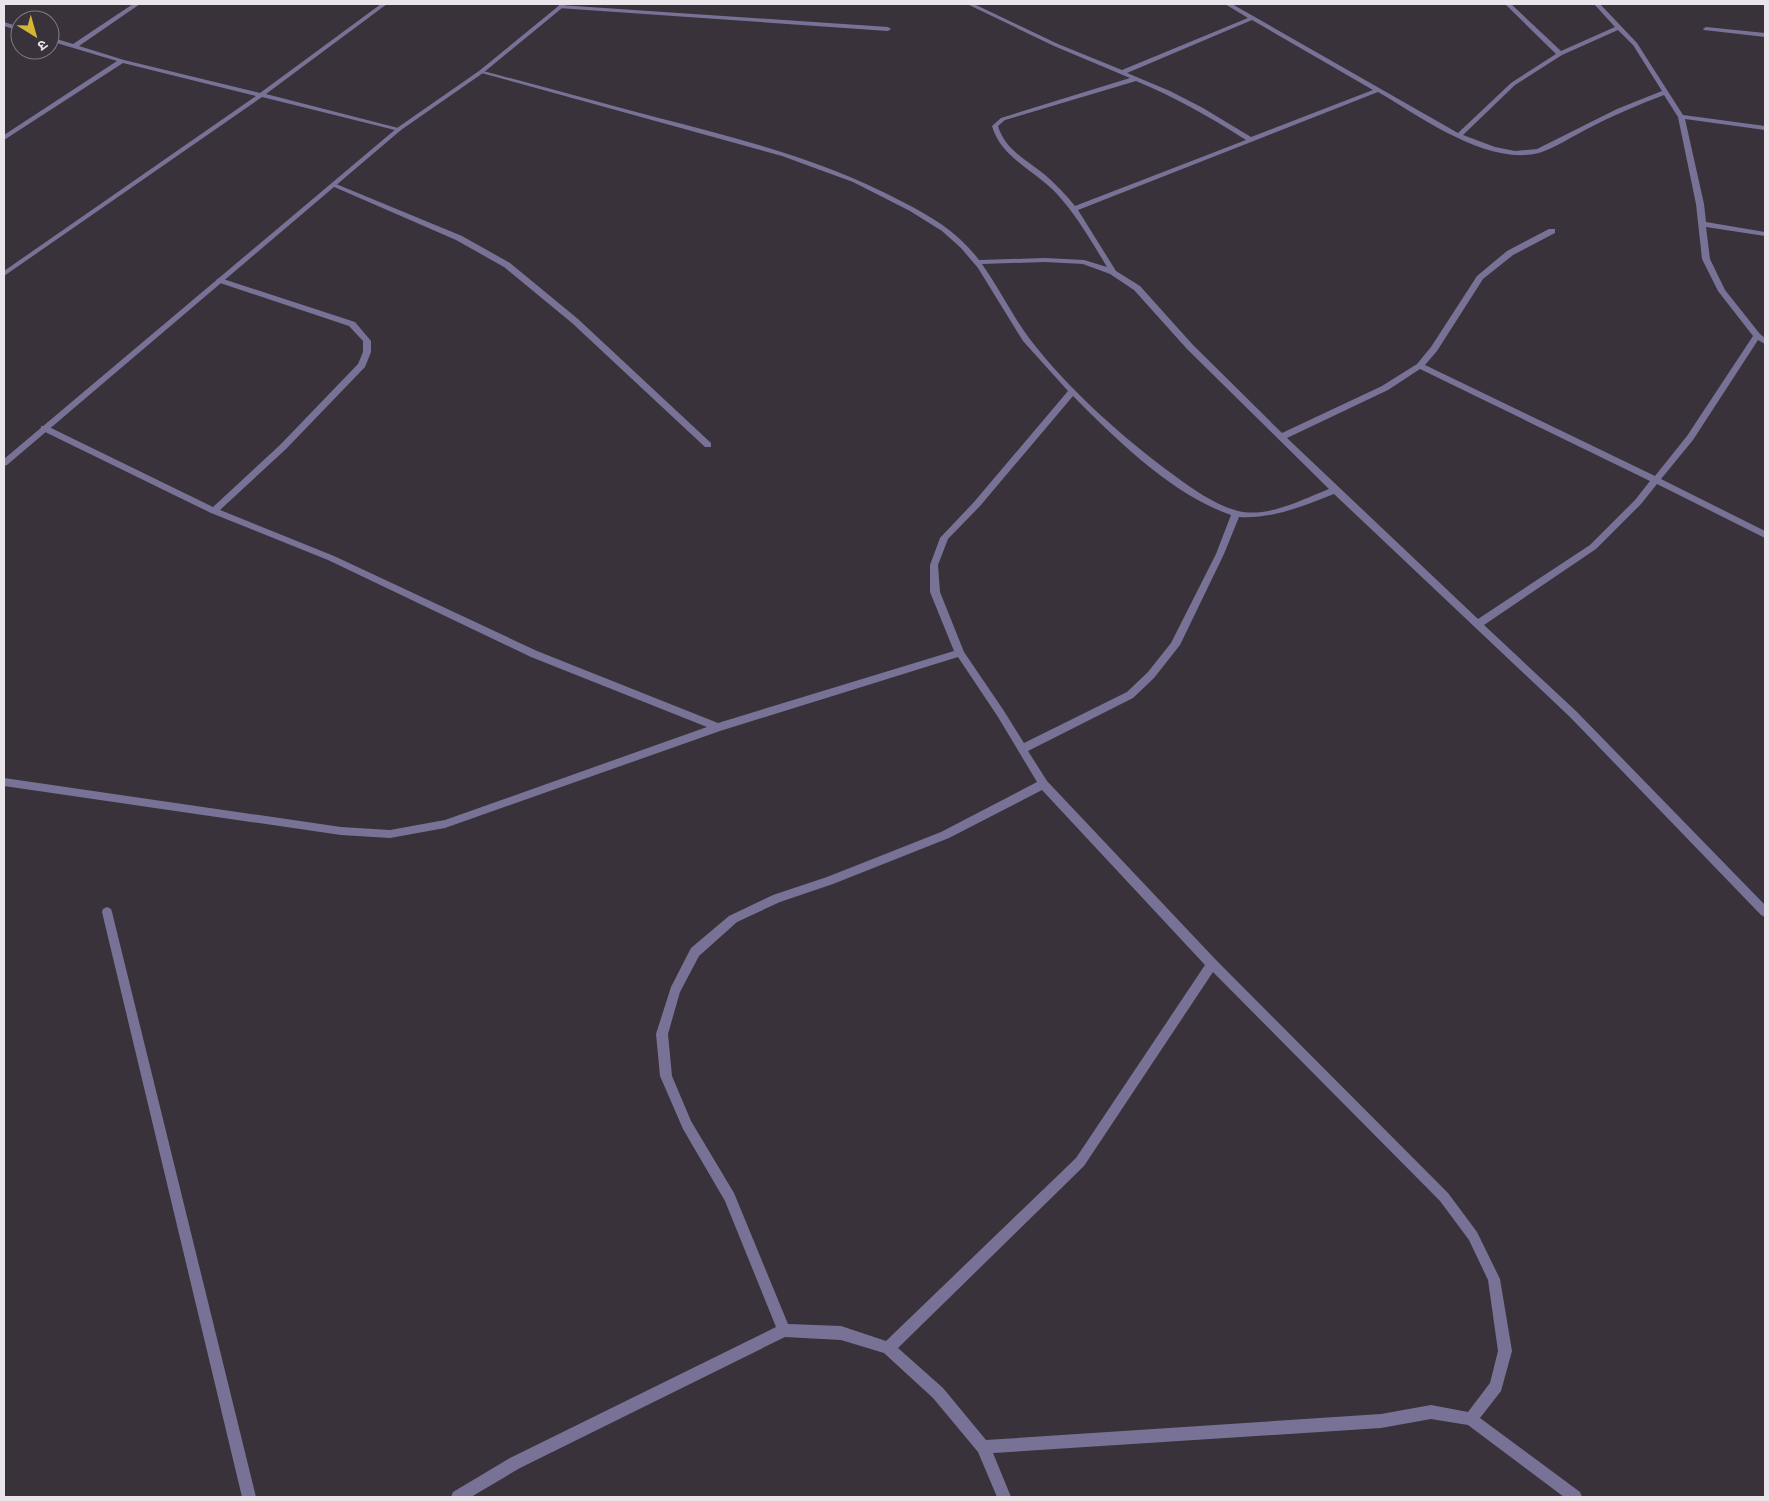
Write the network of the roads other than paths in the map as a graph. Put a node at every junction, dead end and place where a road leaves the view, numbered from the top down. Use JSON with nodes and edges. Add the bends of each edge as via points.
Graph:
{"nodes":[{"id":1,"x":136,"y":4,"type":"edge"},
{"id":2,"x":384,"y":4,"type":"edge"},
{"id":3,"x":970,"y":4,"type":"edge"},
{"id":4,"x":1228,"y":4,"type":"edge"},
{"id":5,"x":1508,"y":4,"type":"edge"},
{"id":6,"x":1597,"y":4,"type":"edge"},
{"id":7,"x":562,"y":6,"type":"edge"},
{"id":8,"x":1253,"y":18,"type":"junction"},
{"id":9,"x":1619,"y":27,"type":"junction"},
{"id":10,"x":1706,"y":28,"type":"dead end"},
{"id":11,"x":888,"y":29,"type":"dead end"},
{"id":12,"x":1765,"y":35,"type":"edge"},
{"id":13,"x":60,"y":42,"type":"edge"},
{"id":14,"x":74,"y":46,"type":"junction"},
{"id":15,"x":1560,"y":54,"type":"junction"},
{"id":16,"x":122,"y":61,"type":"junction"},
{"id":17,"x":481,"y":72,"type":"junction"},
{"id":18,"x":1122,"y":72,"type":"junction"},
{"id":19,"x":1136,"y":79,"type":"junction"},
{"id":20,"x":1378,"y":90,"type":"junction"},
{"id":21,"x":1666,"y":92,"type":"junction"},
{"id":22,"x":260,"y":95,"type":"junction"},
{"id":23,"x":1681,"y":117,"type":"junction"},
{"id":24,"x":1765,"y":128,"type":"edge"},
{"id":25,"x":399,"y":129,"type":"junction"},
{"id":26,"x":1459,"y":136,"type":"junction"},
{"id":27,"x":4,"y":138,"type":"edge"},
{"id":28,"x":1251,"y":140,"type":"junction"},
{"id":29,"x":334,"y":185,"type":"junction"},
{"id":30,"x":1074,"y":209,"type":"junction"},
{"id":31,"x":1702,"y":224,"type":"junction"},
{"id":32,"x":1552,"y":231,"type":"dead end"},
{"id":33,"x":1765,"y":234,"type":"edge"},
{"id":34,"x":978,"y":262,"type":"junction"},
{"id":35,"x":1113,"y":272,"type":"junction"},
{"id":36,"x":4,"y":274,"type":"edge"},
{"id":37,"x":220,"y":280,"type":"junction"},
{"id":38,"x":1757,"y":336,"type":"junction"},
{"id":39,"x":1765,"y":342,"type":"edge"},
{"id":40,"x":1420,"y":366,"type":"junction"},
{"id":41,"x":1072,"y":392,"type":"junction"},
{"id":42,"x":44,"y":428,"type":"junction"},
{"id":43,"x":1281,"y":437,"type":"junction"},
{"id":44,"x":708,"y":445,"type":"dead end"},
{"id":45,"x":4,"y":463,"type":"edge"},
{"id":46,"x":1656,"y":480,"type":"junction"},
{"id":47,"x":1335,"y":490,"type":"junction"},
{"id":48,"x":214,"y":511,"type":"junction"},
{"id":49,"x":1236,"y":514,"type":"junction"},
{"id":50,"x":1765,"y":535,"type":"edge"},
{"id":51,"x":1478,"y":624,"type":"junction"},
{"id":52,"x":960,"y":653,"type":"junction"},
{"id":53,"x":718,"y":727,"type":"junction"},
{"id":54,"x":1022,"y":749,"type":"junction"},
{"id":55,"x":4,"y":782,"type":"edge"},
{"id":56,"x":1043,"y":784,"type":"junction"},
{"id":57,"x":107,"y":912,"type":"dead end"},
{"id":58,"x":1765,"y":912,"type":"edge"},
{"id":59,"x":1212,"y":964,"type":"junction"},
{"id":60,"x":784,"y":1330,"type":"junction"},
{"id":61,"x":888,"y":1348,"type":"junction"},
{"id":62,"x":1471,"y":1419,"type":"junction"},
{"id":63,"x":983,"y":1447,"type":"junction"},
{"id":64,"x":249,"y":1497,"type":"edge"},
{"id":65,"x":458,"y":1497,"type":"edge"},
{"id":66,"x":1004,"y":1497,"type":"edge"},
{"id":67,"x":1575,"y":1497,"type":"edge"}],
"edges":[{"from":1,"to":14,"type":"street"},
{"from":2,"to":22,"type":"street"},
{"from":3,"to":18,"type":"street"},
{"from":4,"to":8,"type":"street"},
{"from":5,"to":15,"type":"street"},
{"from":6,"to":9,"type":"street"},
{"from":7,"to":11,"type":"street"},
{"from":7,"to":17,"type":"street"},
{"from":8,"to":18,"type":"street"},
{"from":8,"to":20,"type":"street"},
{"from":9,"to":15,"type":"street"},
{"from":9,"to":21,"type":"street","via":[[1635,44]]},
{"from":10,"to":12,"type":"street"},
{"from":13,"to":14,"type":"street"},
{"from":14,"to":16,"type":"street"},
{"from":15,"to":26,"type":"street","via":[[1513,84]]},
{"from":16,"to":22,"type":"street"},
{"from":16,"to":27,"type":"street"},
{"from":17,"to":25,"type":"street"},
{"from":17,"to":34,"type":"street","via":[[766,148],[826,168],[878,191],[932,222],[962,244]]},
{"from":18,"to":19,"type":"street"},
{"from":19,"to":28,"type":"street","via":[[1201,109]]},
{"from":19,"to":30,"type":"street","via":[[1003,119],[996,126],[997,136],[1006,147],[1048,181]]},
{"from":20,"to":26,"type":"street"},
{"from":20,"to":28,"type":"street"},
{"from":21,"to":23,"type":"street"},
{"from":21,"to":26,"type":"street","via":[[1619,110],[1538,151],[1515,153],[1493,149]]},
{"from":22,"to":25,"type":"street"},
{"from":22,"to":36,"type":"street"},
{"from":23,"to":24,"type":"street"},
{"from":23,"to":31,"type":"street"},
{"from":25,"to":29,"type":"street"},
{"from":28,"to":30,"type":"street"},
{"from":29,"to":37,"type":"street"},
{"from":29,"to":44,"type":"street","via":[[459,238],[507,266],[575,322]]},
{"from":30,"to":35,"type":"street"},
{"from":31,"to":33,"type":"street"},
{"from":31,"to":38,"type":"street","via":[[1706,259],[1722,291]]},
{"from":32,"to":40,"type":"street","via":[[1510,253],[1480,278],[1434,350]]},
{"from":34,"to":35,"type":"street","via":[[1084,262]]},
{"from":34,"to":41,"type":"street","via":[[1027,341]]},
{"from":35,"to":43,"type":"street","via":[[1137,288],[1190,347]]},
{"from":37,"to":42,"type":"street"},
{"from":37,"to":48,"type":"street","via":[[352,324],[366,340],[367,352],[362,365],[344,384]]},
{"from":38,"to":39,"type":"street"},
{"from":38,"to":46,"type":"street","via":[[1690,438]]},
{"from":40,"to":43,"type":"street","via":[[1385,388]]},
{"from":40,"to":46,"type":"street"},
{"from":41,"to":49,"type":"street","via":[[1147,460],[1202,499]]},
{"from":41,"to":52,"type":"street","via":[[944,538],[934,564],[935,592]]},
{"from":42,"to":45,"type":"street"},
{"from":42,"to":48,"type":"street"},
{"from":43,"to":47,"type":"street"},
{"from":46,"to":50,"type":"street"},
{"from":46,"to":51,"type":"street","via":[[1593,547]]},
{"from":47,"to":49,"type":"street","via":[[1260,515]]},
{"from":47,"to":51,"type":"street"},
{"from":48,"to":53,"type":"street","via":[[331,558],[534,654]]},
{"from":49,"to":54,"type":"street","via":[[1175,645],[1151,675],[1130,694]]},
{"from":51,"to":58,"type":"street","via":[[1573,714]]},
{"from":52,"to":53,"type":"street"},
{"from":52,"to":54,"type":"street"},
{"from":53,"to":55,"type":"street","via":[[445,824],[390,834],[340,831]]},
{"from":54,"to":56,"type":"street"},
{"from":56,"to":59,"type":"street"},
{"from":56,"to":60,"type":"street","via":[[945,835],[777,898],[733,919],[695,952],[675,991],[662,1034],[666,1076],[687,1125],[730,1197]]},
{"from":57,"to":64,"type":"street"},
{"from":59,"to":61,"type":"street","via":[[1080,1162]]},
{"from":59,"to":62,"type":"street","via":[[1444,1197],[1473,1236],[1494,1279],[1505,1351],[1496,1386]]},
{"from":60,"to":61,"type":"street","via":[[841,1332]]},
{"from":60,"to":65,"type":"street","via":[[516,1463]]},
{"from":61,"to":63,"type":"street","via":[[938,1393]]},
{"from":62,"to":63,"type":"street","via":[[1431,1412],[1381,1422]]},
{"from":62,"to":67,"type":"street"},
{"from":63,"to":66,"type":"street"}]}
